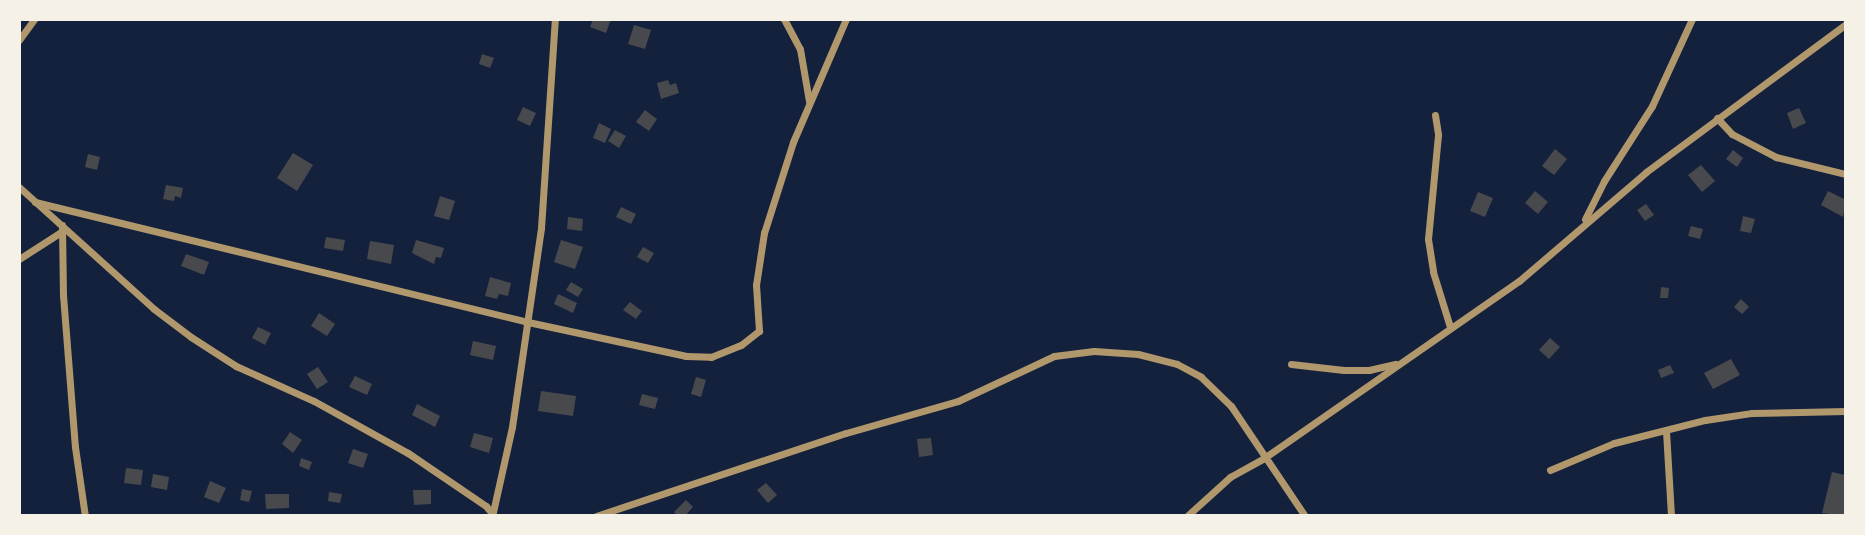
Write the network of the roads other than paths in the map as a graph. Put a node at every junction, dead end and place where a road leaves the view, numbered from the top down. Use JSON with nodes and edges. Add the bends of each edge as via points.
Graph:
{"nodes":[{"id":1,"x":34,"y":19,"type":"edge"},
{"id":2,"x":784,"y":19,"type":"edge"},
{"id":3,"x":846,"y":19,"type":"edge"},
{"id":4,"x":1692,"y":19,"type":"edge"},
{"id":5,"x":554,"y":20,"type":"edge"},
{"id":6,"x":1846,"y":24,"type":"edge"},
{"id":7,"x":19,"y":40,"type":"edge"},
{"id":8,"x":809,"y":102,"type":"junction"},
{"id":9,"x":1435,"y":115,"type":"dead end"},
{"id":10,"x":1717,"y":118,"type":"junction"},
{"id":11,"x":1846,"y":174,"type":"edge"},
{"id":12,"x":19,"y":187,"type":"edge"},
{"id":13,"x":35,"y":202,"type":"junction"},
{"id":14,"x":1583,"y":223,"type":"junction"},
{"id":15,"x":62,"y":229,"type":"junction"},
{"id":16,"x":19,"y":259,"type":"edge"},
{"id":17,"x":528,"y":323,"type":"junction"},
{"id":18,"x":1450,"y":327,"type":"junction"},
{"id":19,"x":1399,"y":363,"type":"junction"},
{"id":20,"x":1291,"y":364,"type":"dead end"},
{"id":21,"x":1846,"y":411,"type":"edge"},
{"id":22,"x":1666,"y":431,"type":"junction"},
{"id":23,"x":1265,"y":458,"type":"junction"},
{"id":24,"x":1550,"y":470,"type":"dead end"},
{"id":25,"x":494,"y":514,"type":"edge"},
{"id":26,"x":85,"y":516,"type":"edge"},
{"id":27,"x":596,"y":516,"type":"edge"},
{"id":28,"x":1187,"y":516,"type":"edge"},
{"id":29,"x":1305,"y":516,"type":"edge"},
{"id":30,"x":1671,"y":516,"type":"edge"}],
"edges":[{"from":1,"to":7,"type":"street"},
{"from":2,"to":8,"type":"street","via":[[800,49]]},
{"from":3,"to":8,"type":"street"},
{"from":4,"to":14,"type":"street","via":[[1652,106]]},
{"from":5,"to":17,"type":"street","via":[[541,228]]},
{"from":6,"to":10,"type":"street"},
{"from":8,"to":17,"type":"street","via":[[764,233],[757,285],[761,326],[751,339],[711,357],[686,356]]},
{"from":9,"to":18,"type":"street","via":[[1438,135],[1428,239]]},
{"from":10,"to":11,"type":"street","via":[[1732,134],[1776,157]]},
{"from":10,"to":14,"type":"street"},
{"from":12,"to":13,"type":"street"},
{"from":13,"to":15,"type":"street"},
{"from":13,"to":17,"type":"street"},
{"from":14,"to":18,"type":"street","via":[[1519,281]]},
{"from":15,"to":16,"type":"street"},
{"from":15,"to":25,"type":"street","via":[[191,337],[236,366],[408,453]]},
{"from":15,"to":26,"type":"street","via":[[75,447]]},
{"from":17,"to":25,"type":"street"},
{"from":18,"to":19,"type":"street"},
{"from":19,"to":20,"type":"street","via":[[1369,370]]},
{"from":19,"to":23,"type":"street"},
{"from":21,"to":22,"type":"street","via":[[1752,413],[1677,425]]},
{"from":22,"to":24,"type":"street","via":[[1614,443]]},
{"from":22,"to":30,"type":"street"},
{"from":23,"to":27,"type":"street","via":[[1231,406],[1201,377],[1138,354],[1094,351],[1054,356],[958,401]]},
{"from":23,"to":28,"type":"street","via":[[1230,477]]},
{"from":23,"to":29,"type":"street"}]}
